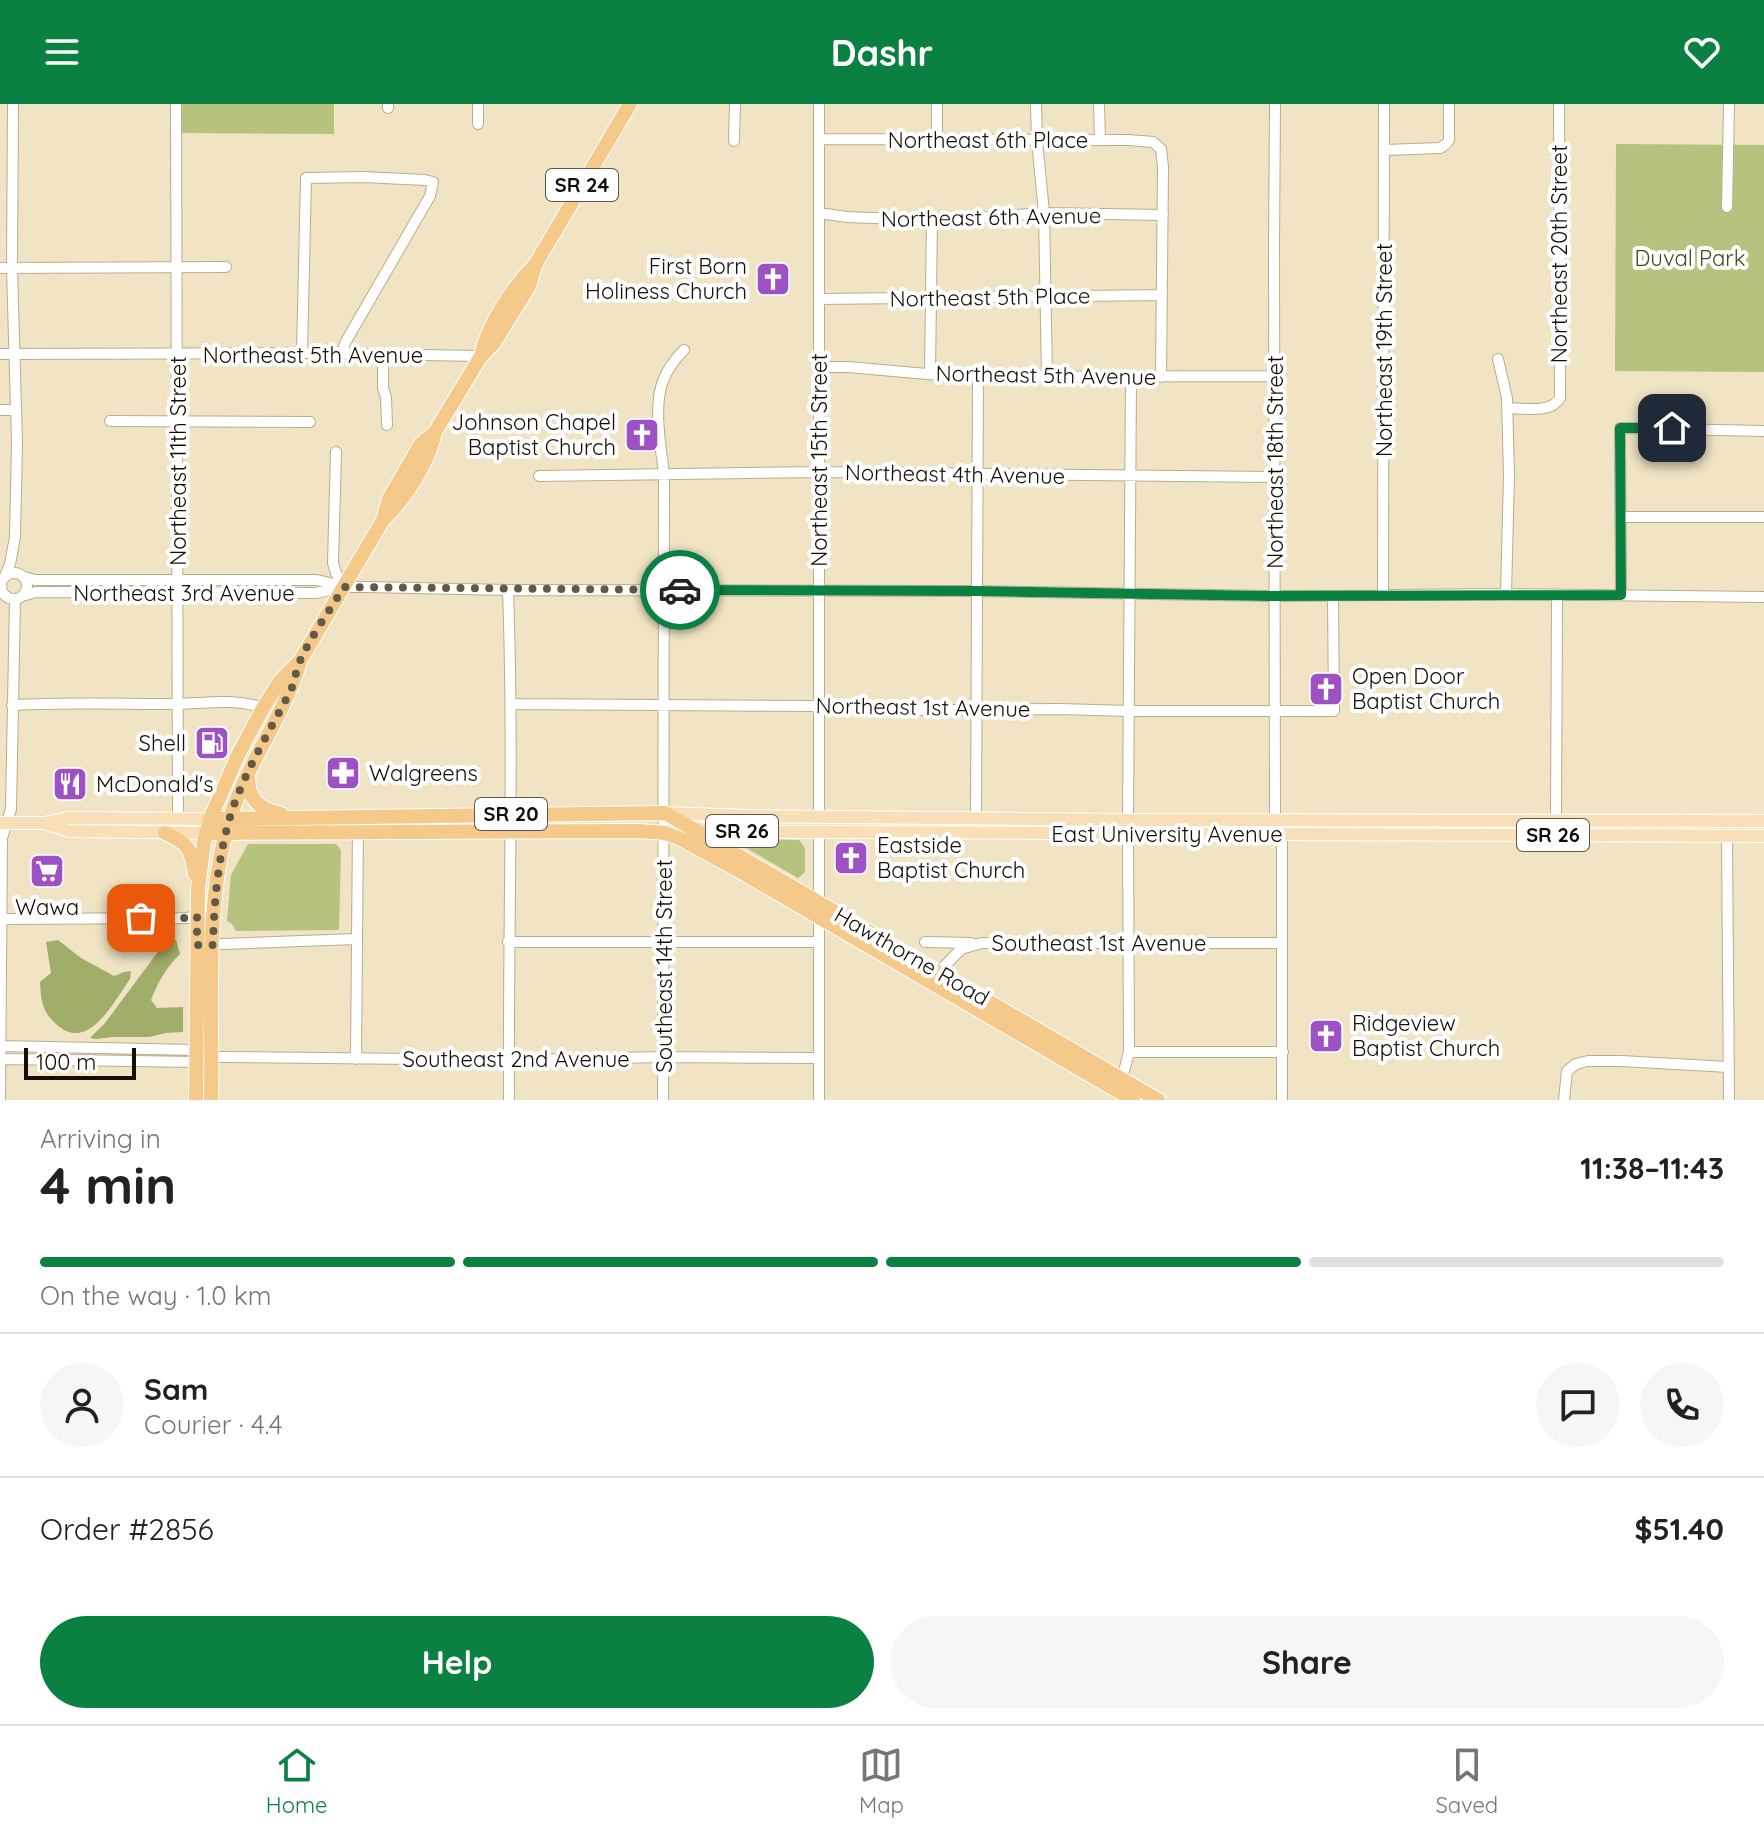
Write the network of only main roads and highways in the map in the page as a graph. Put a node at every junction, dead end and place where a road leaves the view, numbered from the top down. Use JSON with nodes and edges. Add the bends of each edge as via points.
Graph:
{"nodes":[{"id":1,"x":630,"y":104,"type":"edge"},
{"id":2,"x":300,"y":661,"type":"junction"},
{"id":3,"x":248,"y":774,"type":"junction"},
{"id":4,"x":665,"y":813,"type":"junction"},
{"id":5,"x":819,"y":817,"type":"junction"},
{"id":6,"x":976,"y":817,"type":"junction"},
{"id":7,"x":293,"y":818,"type":"junction"},
{"id":8,"x":1128,"y":820,"type":"junction"},
{"id":9,"x":1275,"y":820,"type":"junction"},
{"id":10,"x":1429,"y":821,"type":"junction"},
{"id":11,"x":1556,"y":821,"type":"junction"},
{"id":12,"x":1731,"y":821,"type":"junction"},
{"id":13,"x":1764,"y":821,"type":"edge"},
{"id":14,"x":3,"y":823,"type":"edge"},
{"id":15,"x":44,"y":823,"type":"junction"},
{"id":16,"x":208,"y":826,"type":"junction"},
{"id":17,"x":228,"y":826,"type":"junction"},
{"id":18,"x":690,"y":828,"type":"junction"},
{"id":19,"x":819,"y":832,"type":"junction"},
{"id":20,"x":165,"y":833,"type":"junction"},
{"id":21,"x":665,"y":833,"type":"junction"},
{"id":22,"x":976,"y":833,"type":"junction"},
{"id":23,"x":1128,"y":834,"type":"junction"},
{"id":24,"x":1282,"y":834,"type":"junction"},
{"id":25,"x":1430,"y":835,"type":"junction"},
{"id":26,"x":1557,"y":835,"type":"junction"},
{"id":27,"x":1727,"y":836,"type":"junction"},
{"id":28,"x":1764,"y":836,"type":"edge"},
{"id":29,"x":198,"y":888,"type":"junction"},
{"id":30,"x":819,"y":910,"type":"junction"},
{"id":31,"x":935,"y":977,"type":"junction"},
{"id":32,"x":1130,"y":1099,"type":"edge"},
{"id":33,"x":196,"y":1100,"type":"edge"},
{"id":34,"x":211,"y":1100,"type":"edge"},
{"id":35,"x":1158,"y":1100,"type":"edge"}],
"edges":[{"from":1,"to":2,"type":"highway","number":"SR 24","via":[[535,265],[518,282],[435,432],[431,450]]},
{"from":2,"to":3,"type":"highway","number":"SR 24"},
{"from":2,"to":16,"type":"highway","number":"SR 24","via":[[263,708]]},
{"from":3,"to":7,"type":"highway","via":[[255,802]]},
{"from":3,"to":17,"type":"highway","number":"SR 24"},
{"from":4,"to":5,"type":"main road","name":"East University Avenue","number":"SR 26"},
{"from":4,"to":7,"type":"highway","name":"East University Avenue","number":"SR 20"},
{"from":4,"to":18,"type":"highway","name":"Hawthorne Road","number":"SR 20"},
{"from":5,"to":6,"type":"main road","name":"East University Avenue","number":"SR 26"},
{"from":5,"to":19,"type":"main road"},
{"from":6,"to":8,"type":"main road","name":"East University Avenue","number":"SR 26"},
{"from":6,"to":22,"type":"main road"},
{"from":7,"to":17,"type":"highway","name":"East University Avenue","number":"SR 20"},
{"from":8,"to":9,"type":"main road","name":"East University Avenue","number":"SR 26"},
{"from":8,"to":23,"type":"main road"},
{"from":9,"to":10,"type":"main road","name":"East University Avenue","number":"SR 26"},
{"from":9,"to":24,"type":"main road"},
{"from":10,"to":11,"type":"main road","name":"East University Avenue","number":"SR 26"},
{"from":10,"to":25,"type":"main road"},
{"from":11,"to":12,"type":"main road","name":"East University Avenue","number":"SR 26"},
{"from":11,"to":26,"type":"main road"},
{"from":12,"to":13,"type":"main road","name":"East University Avenue","number":"SR 26"},
{"from":12,"to":27,"type":"main road"},
{"from":14,"to":15,"type":"main road","name":"East University Avenue","number":"SR 20"},
{"from":15,"to":16,"type":"main road","name":"East University Avenue","number":"SR 20","via":[[68,818],[178,819]]},
{"from":15,"to":20,"type":"main road","name":"East University Avenue","number":"SR 20","via":[[69,831]]},
{"from":16,"to":17,"type":"highway","name":"East University Avenue","number":"SR 20"},
{"from":16,"to":20,"type":"main road","name":"East University Avenue","number":"SR 20"},
{"from":16,"to":29,"type":"highway"},
{"from":17,"to":21,"type":"highway","name":"East University Avenue","number":"SR 20","via":[[357,833]]},
{"from":17,"to":34,"type":"highway","via":[[216,893]]},
{"from":18,"to":19,"type":"main road","name":"East University Avenue","number":"SR 26"},
{"from":18,"to":21,"type":"main road","name":"East University Avenue","number":"SR 26"},
{"from":18,"to":30,"type":"highway","name":"Hawthorne Road","number":"SR 20"},
{"from":19,"to":22,"type":"main road","name":"East University Avenue","number":"SR 26"},
{"from":20,"to":29,"type":"highway","via":[[191,851]]},
{"from":21,"to":30,"type":"highway","name":"Hawthorne Road","number":"SR 20"},
{"from":22,"to":23,"type":"main road","name":"East University Avenue","number":"SR 26"},
{"from":23,"to":24,"type":"main road","name":"East University Avenue","number":"SR 26"},
{"from":24,"to":25,"type":"main road","name":"East University Avenue","number":"SR 26"},
{"from":25,"to":26,"type":"main road","name":"East University Avenue","number":"SR 26"},
{"from":26,"to":27,"type":"main road","name":"East University Avenue","number":"SR 26"},
{"from":27,"to":28,"type":"main road","name":"East University Avenue","number":"SR 26"},
{"from":29,"to":33,"type":"highway"},
{"from":30,"to":31,"type":"highway","name":"Hawthorne Road","number":"SR 20"},
{"from":31,"to":32,"type":"highway","name":"Hawthorne Road","number":"SR 20"},
{"from":31,"to":35,"type":"highway","name":"Hawthorne Road","number":"SR 20"}]}
